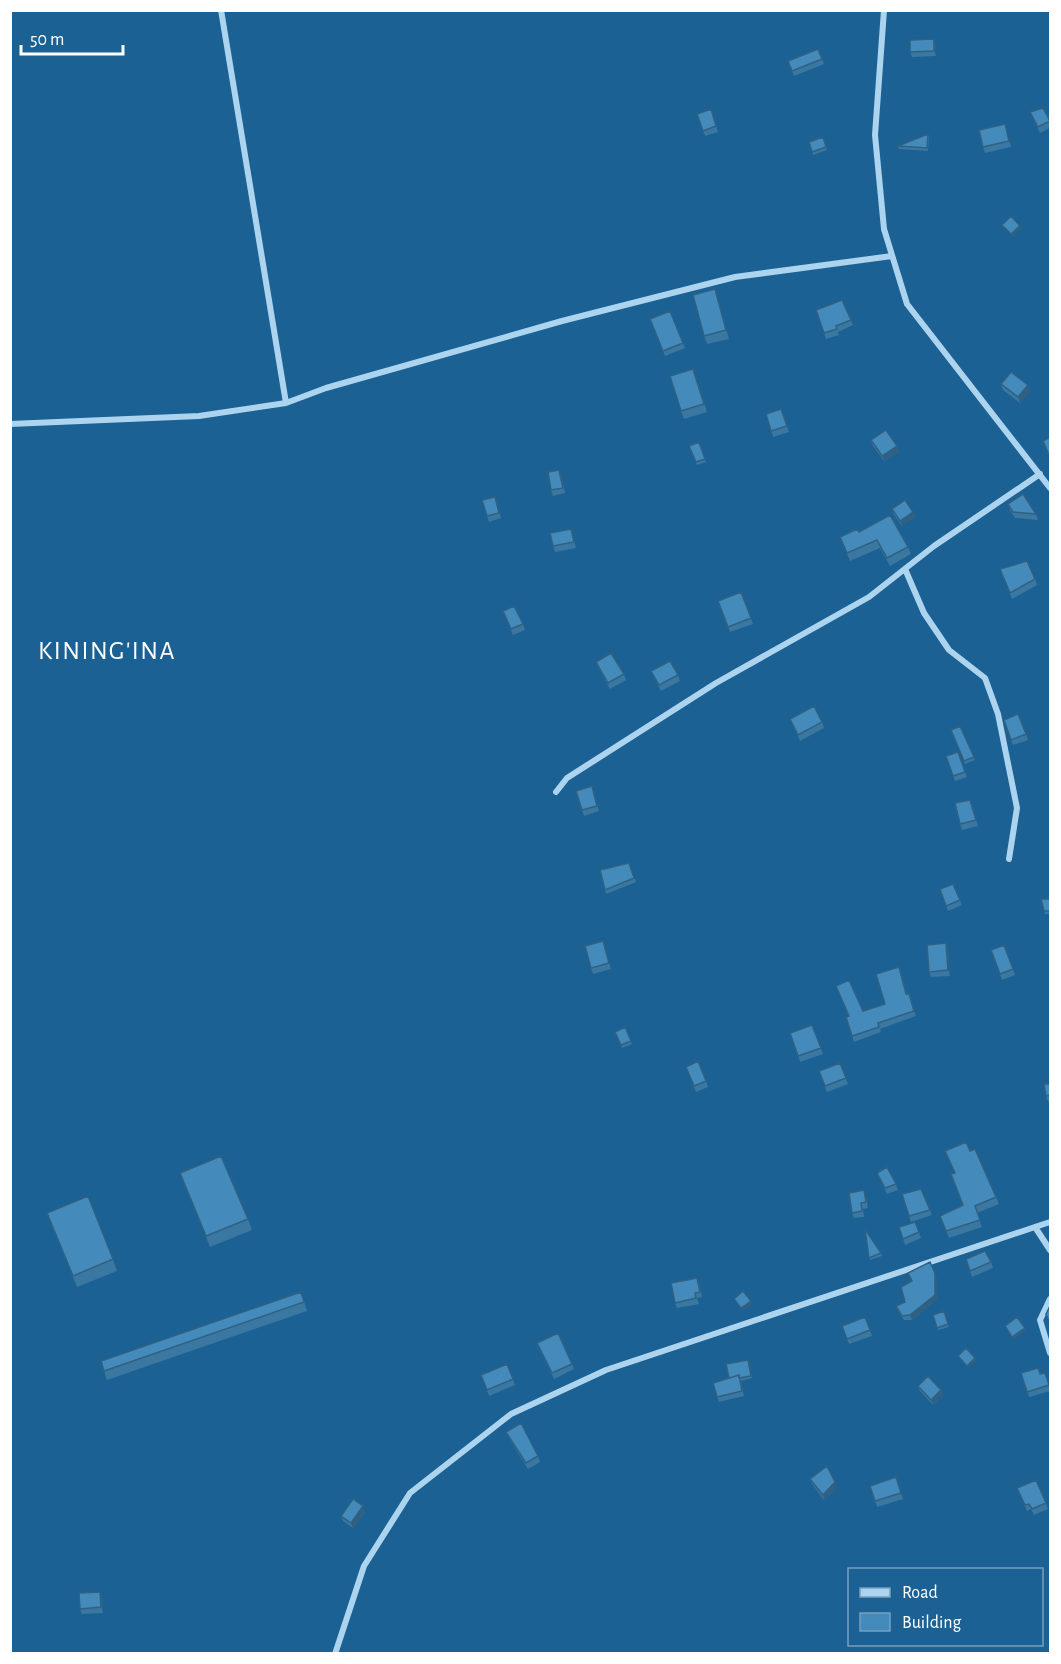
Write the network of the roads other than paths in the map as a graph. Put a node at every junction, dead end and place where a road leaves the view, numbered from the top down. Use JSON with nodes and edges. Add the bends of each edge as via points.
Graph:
{"nodes":[{"id":1,"x":221,"y":10,"type":"edge"},
{"id":2,"x":884,"y":10,"type":"edge"},
{"id":3,"x":892,"y":256,"type":"junction"},
{"id":4,"x":286,"y":403,"type":"junction"},
{"id":5,"x":10,"y":424,"type":"edge"},
{"id":6,"x":1040,"y":474,"type":"junction"},
{"id":7,"x":1050,"y":488,"type":"edge"},
{"id":8,"x":905,"y":568,"type":"junction"},
{"id":9,"x":556,"y":792,"type":"dead end"},
{"id":10,"x":1009,"y":859,"type":"dead end"},
{"id":11,"x":1050,"y":1222,"type":"edge"},
{"id":12,"x":1035,"y":1227,"type":"junction"},
{"id":13,"x":1050,"y":1250,"type":"edge"},
{"id":14,"x":1050,"y":1299,"type":"edge"},
{"id":15,"x":1050,"y":1353,"type":"edge"},
{"id":16,"x":335,"y":1653,"type":"edge"}],
"edges":[{"from":1,"to":4,"type":"street"},
{"from":2,"to":3,"type":"street","via":[[875,135],[884,229]]},
{"from":3,"to":4,"type":"street","via":[[735,277],[562,321]]},
{"from":3,"to":6,"type":"street","via":[[907,304]]},
{"from":4,"to":5,"type":"street","via":[[199,416]]},
{"from":6,"to":7,"type":"street"},
{"from":6,"to":8,"type":"street"},
{"from":8,"to":9,"type":"street","via":[[869,597],[716,683],[567,778]]},
{"from":8,"to":10,"type":"street","via":[[924,614],[949,650],[985,678],[998,714],[1017,808]]},
{"from":11,"to":12,"type":"street"},
{"from":12,"to":13,"type":"street"},
{"from":12,"to":16,"type":"street","via":[[606,1370],[511,1414],[410,1493],[364,1566]]},
{"from":14,"to":15,"type":"street","via":[[1040,1320]]}]}
